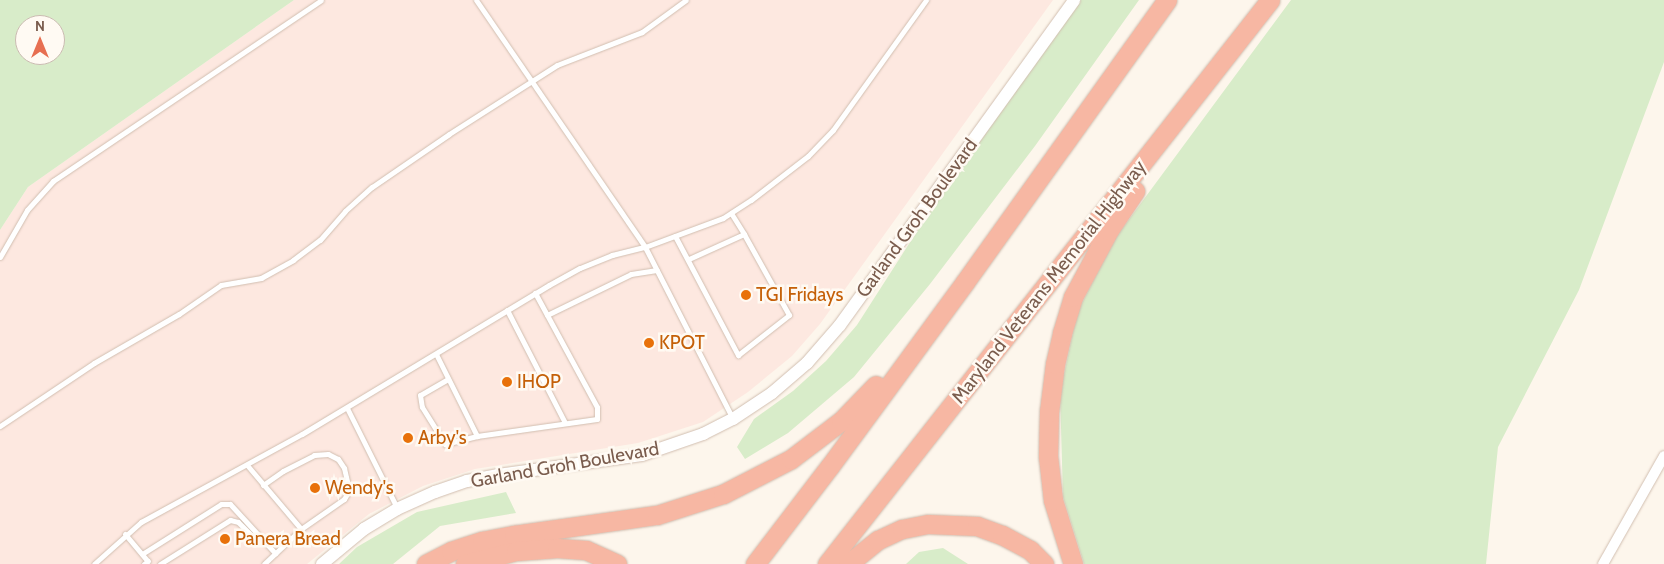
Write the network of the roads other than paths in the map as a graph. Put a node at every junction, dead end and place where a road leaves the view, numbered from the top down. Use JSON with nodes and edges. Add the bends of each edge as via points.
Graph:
{"nodes":[{"id":1,"x":322,"y":0,"type":"edge"},
{"id":2,"x":476,"y":0,"type":"edge"},
{"id":3,"x":686,"y":0,"type":"edge"},
{"id":4,"x":926,"y":0,"type":"edge"},
{"id":5,"x":1074,"y":0,"type":"edge"},
{"id":6,"x":1167,"y":0,"type":"edge"},
{"id":7,"x":1270,"y":0,"type":"edge"},
{"id":8,"x":531,"y":81,"type":"junction"},
{"id":9,"x":1206,"y":84,"type":"junction"},
{"id":10,"x":731,"y":213,"type":"junction"},
{"id":11,"x":744,"y":234,"type":"junction"},
{"id":12,"x":675,"y":236,"type":"junction"},
{"id":13,"x":645,"y":246,"type":"junction"},
{"id":14,"x":0,"y":257,"type":"edge"},
{"id":15,"x":689,"y":259,"type":"junction"},
{"id":16,"x":657,"y":270,"type":"junction"},
{"id":17,"x":965,"y":282,"type":"junction"},
{"id":18,"x":535,"y":293,"type":"junction"},
{"id":19,"x":507,"y":310,"type":"junction"},
{"id":20,"x":547,"y":315,"type":"junction"},
{"id":21,"x":436,"y":354,"type":"junction"},
{"id":22,"x":448,"y":379,"type":"junction"},
{"id":23,"x":347,"y":408,"type":"junction"},
{"id":24,"x":733,"y":419,"type":"junction"},
{"id":25,"x":565,"y":423,"type":"junction"},
{"id":26,"x":0,"y":426,"type":"edge"},
{"id":27,"x":477,"y":436,"type":"junction"},
{"id":28,"x":1664,"y":456,"type":"edge"},
{"id":29,"x":247,"y":465,"type":"junction"},
{"id":30,"x":263,"y":485,"type":"junction"},
{"id":31,"x":397,"y":509,"type":"junction"},
{"id":32,"x":301,"y":529,"type":"junction"},
{"id":33,"x":125,"y":534,"type":"junction"},
{"id":34,"x":265,"y":542,"type":"junction"},
{"id":35,"x":275,"y":553,"type":"junction"},
{"id":36,"x":142,"y":554,"type":"junction"},
{"id":37,"x":148,"y":563,"type":"edge"},
{"id":38,"x":94,"y":564,"type":"edge"},
{"id":39,"x":160,"y":564,"type":"edge"},
{"id":40,"x":264,"y":564,"type":"edge"},
{"id":41,"x":322,"y":564,"type":"edge"},
{"id":42,"x":426,"y":564,"type":"edge"},
{"id":43,"x":466,"y":564,"type":"edge"},
{"id":44,"x":617,"y":564,"type":"edge"},
{"id":45,"x":755,"y":564,"type":"edge"},
{"id":46,"x":827,"y":564,"type":"edge"},
{"id":47,"x":848,"y":564,"type":"edge"},
{"id":48,"x":1044,"y":564,"type":"edge"},
{"id":49,"x":1073,"y":564,"type":"edge"},
{"id":50,"x":1603,"y":564,"type":"edge"}],
"edges":[{"from":1,"to":14,"type":"lane","via":[[53,181],[27,210]]},
{"from":2,"to":8,"type":"lane"},
{"from":3,"to":8,"type":"lane","via":[[642,32],[557,65]]},
{"from":4,"to":10,"type":"lane","via":[[848,110],[808,156]]},
{"from":5,"to":24,"type":"street","name":"Garland Groh Boulevard","via":[[840,325],[807,362],[772,393]]},
{"from":6,"to":17,"type":"highway"},
{"from":7,"to":9,"type":"highway","name":"Maryland Veterans Memorial Highway"},
{"from":8,"to":13,"type":"lane"},
{"from":8,"to":26,"type":"lane","via":[[372,187],[320,240],[293,260],[262,278],[220,285]]},
{"from":9,"to":46,"type":"highway","name":"Maryland Veterans Memorial Highway"},
{"from":9,"to":49,"type":"highway","via":[[1110,230],[1073,298],[1062,333],[1049,412],[1048,456],[1053,500]]},
{"from":10,"to":11,"type":"lane"},
{"from":10,"to":12,"type":"lane"},
{"from":11,"to":15,"type":"lane"},
{"from":11,"to":15,"type":"lane","via":[[789,316],[738,355]]},
{"from":12,"to":13,"type":"lane"},
{"from":12,"to":15,"type":"lane"},
{"from":13,"to":16,"type":"lane"},
{"from":13,"to":18,"type":"lane","via":[[580,268]]},
{"from":16,"to":20,"type":"lane","via":[[631,274]]},
{"from":16,"to":24,"type":"lane"},
{"from":17,"to":42,"type":"highway","via":[[867,396],[841,421],[791,459],[760,477],[723,494],[657,515],[514,534],[451,551]]},
{"from":17,"to":45,"type":"highway"},
{"from":18,"to":19,"type":"lane"},
{"from":18,"to":20,"type":"lane"},
{"from":19,"to":21,"type":"lane"},
{"from":19,"to":25,"type":"lane"},
{"from":20,"to":25,"type":"lane","via":[[597,407],[597,418]]},
{"from":21,"to":22,"type":"lane"},
{"from":21,"to":23,"type":"lane"},
{"from":22,"to":27,"type":"lane"},
{"from":22,"to":27,"type":"lane","via":[[420,395],[422,407],[444,444]]},
{"from":23,"to":29,"type":"lane"},
{"from":23,"to":31,"type":"lane"},
{"from":24,"to":31,"type":"street","name":"Garland Groh Boulevard","via":[[702,434],[642,454],[467,481]]},
{"from":25,"to":27,"type":"lane"},
{"from":28,"to":50,"type":"street"},
{"from":29,"to":30,"type":"lane"},
{"from":29,"to":33,"type":"lane","via":[[141,522]]},
{"from":30,"to":32,"type":"lane"},
{"from":30,"to":32,"type":"lane","via":[[314,455],[328,454],[338,460],[344,468],[348,494]]},
{"from":31,"to":41,"type":"street","name":"Garland Groh Boulevard","via":[[364,529]]},
{"from":32,"to":35,"type":"lane"},
{"from":33,"to":36,"type":"lane"},
{"from":33,"to":38,"type":"lane"},
{"from":34,"to":35,"type":"lane"},
{"from":34,"to":36,"type":"lane","via":[[230,504],[221,504]]},
{"from":34,"to":39,"type":"lane","via":[[257,541],[238,522],[230,520]]},
{"from":35,"to":40,"type":"lane"},
{"from":36,"to":37,"type":"lane"},
{"from":43,"to":44,"type":"highway","via":[[516,551],[557,548],[586,550]]},
{"from":47,"to":48,"type":"highway","via":[[878,540],[902,529],[928,524],[977,526],[1030,550]]}]}
